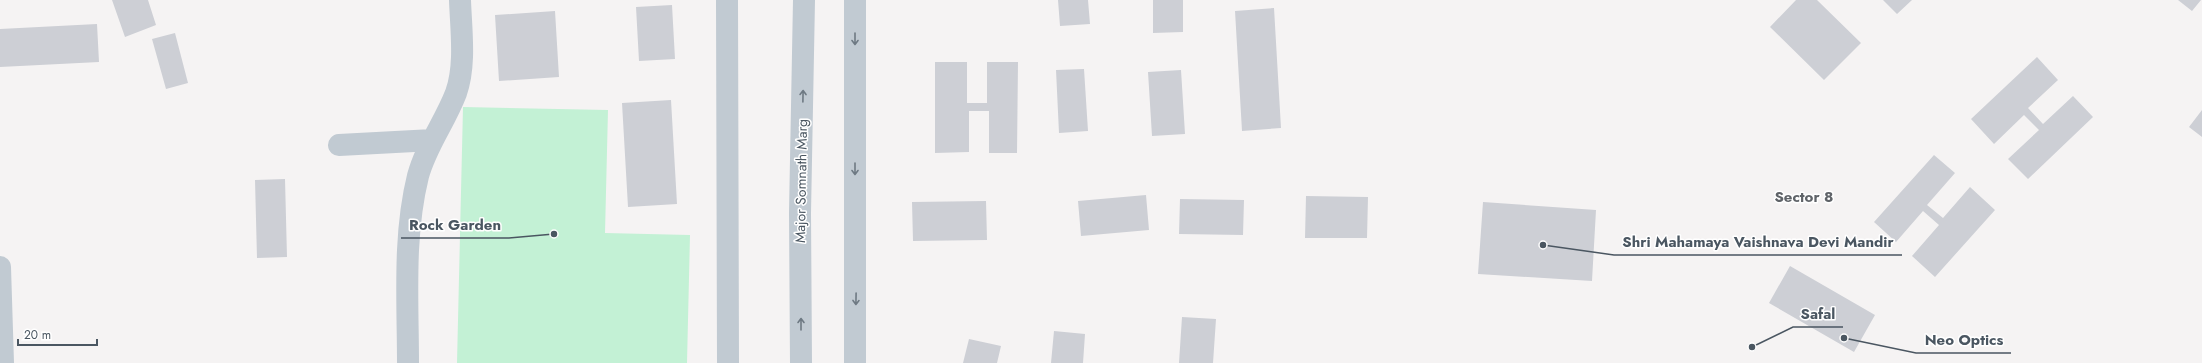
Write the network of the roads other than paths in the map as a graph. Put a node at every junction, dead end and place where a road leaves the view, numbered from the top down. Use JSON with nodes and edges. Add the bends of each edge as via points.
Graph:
{"nodes":[{"id":1,"x":460,"y":0,"type":"edge"},
{"id":2,"x":727,"y":0,"type":"edge"},
{"id":3,"x":804,"y":0,"type":"edge"},
{"id":4,"x":855,"y":0,"type":"edge"},
{"id":5,"x":433,"y":140,"type":"junction"},
{"id":6,"x":339,"y":145,"type":"dead end"},
{"id":7,"x":0,"y":267,"type":"edge"},
{"id":8,"x":3,"y":363,"type":"edge"},
{"id":9,"x":408,"y":363,"type":"edge"},
{"id":10,"x":728,"y":363,"type":"edge"},
{"id":11,"x":801,"y":363,"type":"edge"},
{"id":12,"x":855,"y":363,"type":"edge"}],
"edges":[{"from":1,"to":5,"type":"street","via":[[462,43],[459,81],[456,93]]},
{"from":2,"to":10,"type":"street"},
{"from":11,"to":3,"type":"street","name":"Major Somnath Marg","one_way":true,"via":[[800,213]]},
{"from":4,"to":12,"type":"street","one_way":true},
{"from":5,"to":6,"type":"street"},
{"from":5,"to":9,"type":"street","via":[[418,177],[411,214]]},
{"from":7,"to":8,"type":"street"}]}
